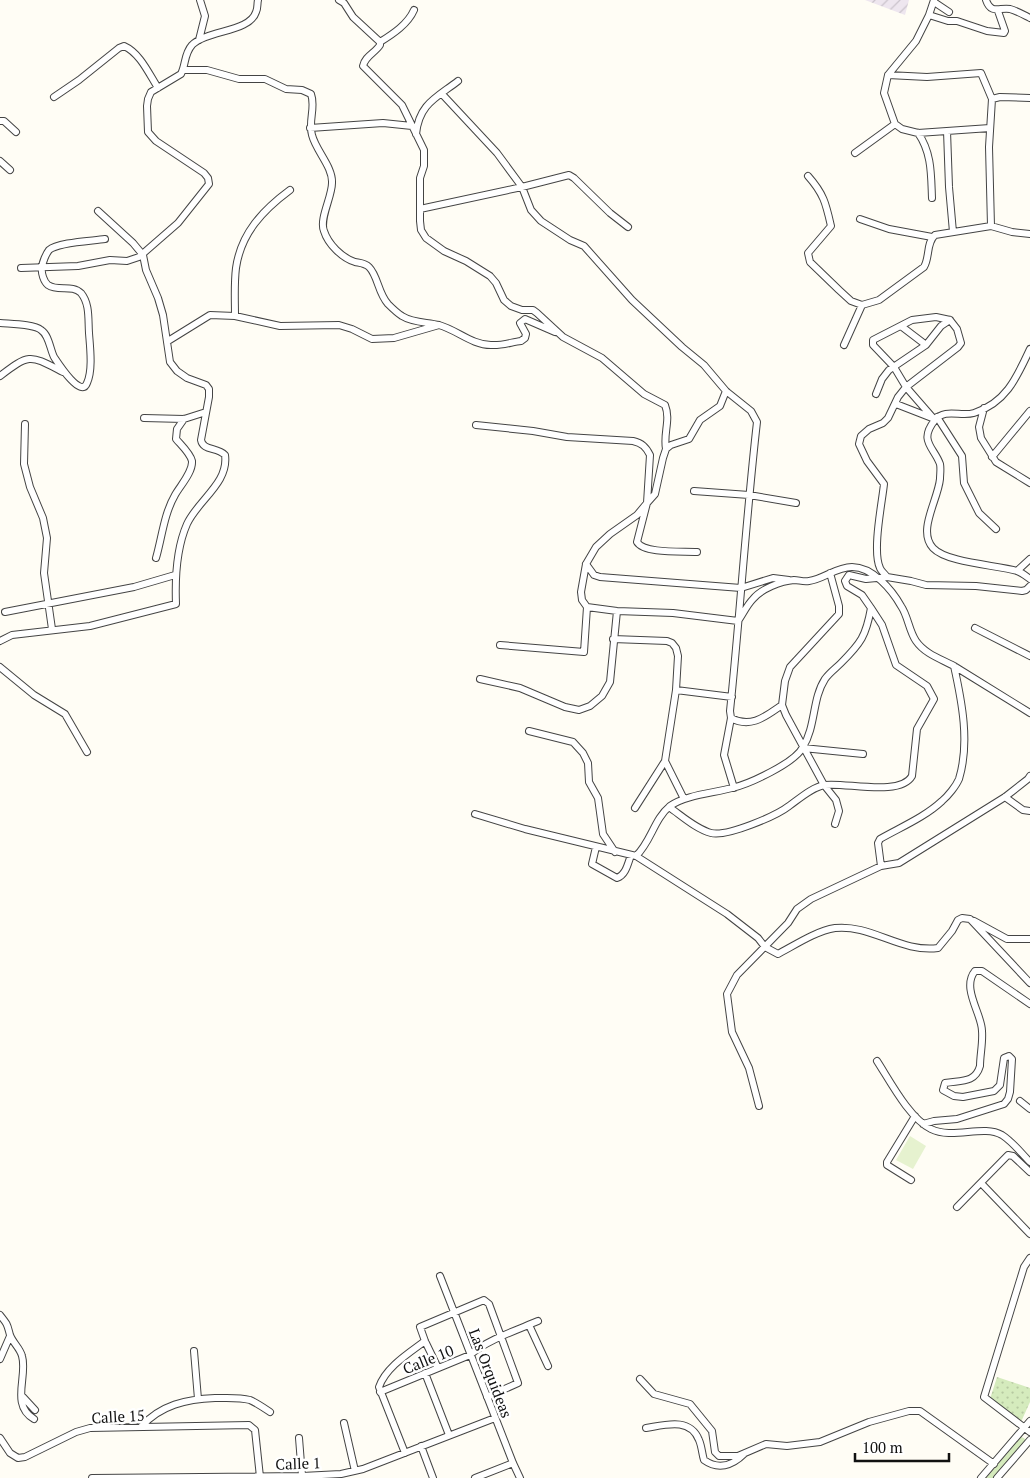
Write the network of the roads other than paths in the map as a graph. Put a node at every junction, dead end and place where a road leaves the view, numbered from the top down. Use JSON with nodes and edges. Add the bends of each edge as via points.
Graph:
{"nodes":[{"id":1,"x":200,"y":0,"type":"edge"},
{"id":2,"x":258,"y":0,"type":"edge"},
{"id":3,"x":339,"y":0,"type":"edge"},
{"id":4,"x":986,"y":0,"type":"edge"},
{"id":5,"x":934,"y":1,"type":"edge"},
{"id":6,"x":414,"y":10,"type":"dead end"},
{"id":7,"x":998,"y":10,"type":"junction"},
{"id":8,"x":949,"y":12,"type":"dead end"},
{"id":9,"x":930,"y":15,"type":"junction"},
{"id":10,"x":1030,"y":18,"type":"edge"},
{"id":11,"x":199,"y":40,"type":"junction"},
{"id":12,"x":380,"y":42,"type":"junction"},
{"id":13,"x":183,"y":70,"type":"junction"},
{"id":14,"x":888,"y":75,"type":"junction"},
{"id":15,"x":458,"y":81,"type":"dead end"},
{"id":16,"x":158,"y":88,"type":"junction"},
{"id":17,"x":442,"y":94,"type":"junction"},
{"id":18,"x":54,"y":97,"type":"dead end"},
{"id":19,"x":1030,"y":98,"type":"edge"},
{"id":20,"x":992,"y":99,"type":"junction"},
{"id":21,"x":0,"y":120,"type":"edge"},
{"id":22,"x":895,"y":124,"type":"junction"},
{"id":23,"x":412,"y":126,"type":"junction"},
{"id":24,"x":310,"y":128,"type":"junction"},
{"id":25,"x":990,"y":128,"type":"junction"},
{"id":26,"x":946,"y":131,"type":"junction"},
{"id":27,"x":16,"y":132,"type":"dead end"},
{"id":28,"x":918,"y":134,"type":"junction"},
{"id":29,"x":416,"y":135,"type":"junction"},
{"id":30,"x":855,"y":153,"type":"dead end"},
{"id":31,"x":0,"y":161,"type":"edge"},
{"id":32,"x":10,"y":170,"type":"dead end"},
{"id":33,"x":808,"y":176,"type":"dead end"},
{"id":34,"x":522,"y":187,"type":"junction"},
{"id":35,"x":290,"y":190,"type":"dead end"},
{"id":36,"x":932,"y":198,"type":"dead end"},
{"id":37,"x":420,"y":209,"type":"junction"},
{"id":38,"x":98,"y":211,"type":"dead end"},
{"id":39,"x":860,"y":219,"type":"dead end"},
{"id":40,"x":991,"y":226,"type":"junction"},
{"id":41,"x":628,"y":227,"type":"dead end"},
{"id":42,"x":953,"y":232,"type":"junction"},
{"id":43,"x":1030,"y":234,"type":"edge"},
{"id":44,"x":932,"y":237,"type":"junction"},
{"id":45,"x":105,"y":239,"type":"dead end"},
{"id":46,"x":143,"y":255,"type":"junction"},
{"id":47,"x":21,"y":268,"type":"dead end"},
{"id":48,"x":42,"y":268,"type":"junction"},
{"id":49,"x":862,"y":305,"type":"junction"},
{"id":50,"x":235,"y":316,"type":"junction"},
{"id":51,"x":950,"y":320,"type":"junction"},
{"id":52,"x":0,"y":323,"type":"edge"},
{"id":53,"x":440,"y":325,"type":"junction"},
{"id":54,"x":901,"y":326,"type":"junction"},
{"id":55,"x":563,"y":337,"type":"junction"},
{"id":56,"x":168,"y":341,"type":"junction"},
{"id":57,"x":844,"y":345,"type":"dead end"},
{"id":58,"x":926,"y":345,"type":"junction"},
{"id":59,"x":1030,"y":350,"type":"edge"},
{"id":60,"x":894,"y":367,"type":"junction"},
{"id":61,"x":66,"y":374,"type":"junction"},
{"id":62,"x":0,"y":376,"type":"edge"},
{"id":63,"x":906,"y":387,"type":"junction"},
{"id":64,"x":726,"y":391,"type":"junction"},
{"id":65,"x":876,"y":394,"type":"dead end"},
{"id":66,"x":896,"y":404,"type":"junction"},
{"id":67,"x":984,"y":408,"type":"junction"},
{"id":68,"x":1030,"y":410,"type":"edge"},
{"id":69,"x":206,"y":412,"type":"junction"},
{"id":70,"x":144,"y":418,"type":"dead end"},
{"id":71,"x":935,"y":418,"type":"junction"},
{"id":72,"x":184,"y":419,"type":"junction"},
{"id":73,"x":25,"y":424,"type":"dead end"},
{"id":74,"x":476,"y":425,"type":"dead end"},
{"id":75,"x":666,"y":449,"type":"junction"},
{"id":76,"x":992,"y":457,"type":"junction"},
{"id":77,"x":1030,"y":474,"type":"edge"},
{"id":78,"x":1023,"y":478,"type":"junction"},
{"id":79,"x":1030,"y":483,"type":"edge"},
{"id":80,"x":694,"y":491,"type":"dead end"},
{"id":81,"x":749,"y":495,"type":"junction"},
{"id":82,"x":647,"y":503,"type":"junction"},
{"id":83,"x":796,"y":503,"type":"dead end"},
{"id":84,"x":996,"y":530,"type":"dead end"},
{"id":85,"x":697,"y":552,"type":"dead end"},
{"id":86,"x":156,"y":558,"type":"dead end"},
{"id":87,"x":1030,"y":559,"type":"edge"},
{"id":88,"x":586,"y":564,"type":"junction"},
{"id":89,"x":1017,"y":571,"type":"junction"},
{"id":90,"x":830,"y":573,"type":"junction"},
{"id":91,"x":175,"y":575,"type":"junction"},
{"id":92,"x":883,"y":577,"type":"junction"},
{"id":93,"x":1030,"y":578,"type":"edge"},
{"id":94,"x":795,"y":580,"type":"junction"},
{"id":95,"x":1030,"y":586,"type":"edge"},
{"id":96,"x":741,"y":588,"type":"junction"},
{"id":97,"x":48,"y":604,"type":"junction"},
{"id":98,"x":587,"y":607,"type":"junction"},
{"id":99,"x":871,"y":608,"type":"junction"},
{"id":100,"x":617,"y":611,"type":"junction"},
{"id":101,"x":5,"y":612,"type":"dead end"},
{"id":102,"x":738,"y":621,"type":"junction"},
{"id":103,"x":975,"y":628,"type":"dead end"},
{"id":104,"x":52,"y":629,"type":"junction"},
{"id":105,"x":613,"y":639,"type":"junction"},
{"id":106,"x":0,"y":641,"type":"edge"},
{"id":107,"x":500,"y":645,"type":"dead end"},
{"id":108,"x":1030,"y":656,"type":"edge"},
{"id":109,"x":954,"y":666,"type":"junction"},
{"id":110,"x":0,"y":667,"type":"edge"},
{"id":111,"x":480,"y":679,"type":"dead end"},
{"id":112,"x":676,"y":690,"type":"junction"},
{"id":113,"x":732,"y":697,"type":"junction"},
{"id":114,"x":782,"y":705,"type":"junction"},
{"id":115,"x":1030,"y":713,"type":"edge"},
{"id":116,"x":731,"y":718,"type":"junction"},
{"id":117,"x":529,"y":731,"type":"dead end"},
{"id":118,"x":803,"y":748,"type":"junction"},
{"id":119,"x":87,"y":752,"type":"dead end"},
{"id":120,"x":863,"y":754,"type":"dead end"},
{"id":121,"x":666,"y":760,"type":"junction"},
{"id":122,"x":1030,"y":778,"type":"edge"},
{"id":123,"x":824,"y":785,"type":"junction"},
{"id":124,"x":734,"y":788,"type":"junction"},
{"id":125,"x":1005,"y":797,"type":"junction"},
{"id":126,"x":684,"y":799,"type":"junction"},
{"id":127,"x":669,"y":807,"type":"junction"},
{"id":128,"x":634,"y":808,"type":"dead end"},
{"id":129,"x":1030,"y":811,"type":"edge"},
{"id":130,"x":474,"y":814,"type":"dead end"},
{"id":131,"x":835,"y":824,"type":"dead end"},
{"id":132,"x":596,"y":847,"type":"junction"},
{"id":133,"x":615,"y":852,"type":"junction"},
{"id":134,"x":634,"y":855,"type":"junction"},
{"id":135,"x":881,"y":866,"type":"junction"},
{"id":136,"x":970,"y":919,"type":"junction"},
{"id":137,"x":1030,"y":939,"type":"edge"},
{"id":138,"x":765,"y":947,"type":"junction"},
{"id":139,"x":1030,"y":983,"type":"edge"},
{"id":140,"x":1030,"y":1004,"type":"edge"},
{"id":141,"x":876,"y":1061,"type":"dead end"},
{"id":142,"x":1020,"y":1100,"type":"dead end"},
{"id":143,"x":759,"y":1106,"type":"dead end"},
{"id":144,"x":1030,"y":1109,"type":"edge"},
{"id":145,"x":915,"y":1116,"type":"junction"},
{"id":146,"x":923,"y":1124,"type":"junction"},
{"id":147,"x":1030,"y":1162,"type":"edge"},
{"id":148,"x":1030,"y":1172,"type":"edge"},
{"id":149,"x":911,"y":1180,"type":"dead end"},
{"id":150,"x":981,"y":1182,"type":"junction"},
{"id":151,"x":958,"y":1207,"type":"dead end"},
{"id":152,"x":1030,"y":1234,"type":"edge"},
{"id":153,"x":1030,"y":1258,"type":"edge"},
{"id":154,"x":440,"y":1276,"type":"dead end"},
{"id":155,"x":455,"y":1313,"type":"junction"},
{"id":156,"x":0,"y":1315,"type":"edge"},
{"id":157,"x":538,"y":1320,"type":"dead end"},
{"id":158,"x":529,"y":1324,"type":"junction"},
{"id":159,"x":10,"y":1336,"type":"junction"},
{"id":160,"x":501,"y":1338,"type":"junction"},
{"id":161,"x":425,"y":1341,"type":"junction"},
{"id":162,"x":194,"y":1352,"type":"dead end"},
{"id":163,"x":470,"y":1355,"type":"junction"},
{"id":164,"x":0,"y":1359,"type":"edge"},
{"id":165,"x":548,"y":1366,"type":"dead end"},
{"id":166,"x":438,"y":1368,"type":"junction"},
{"id":167,"x":425,"y":1374,"type":"junction"},
{"id":168,"x":640,"y":1379,"type":"dead end"},
{"id":169,"x":380,"y":1392,"type":"junction"},
{"id":170,"x":20,"y":1394,"type":"junction"},
{"id":171,"x":487,"y":1397,"type":"junction"},
{"id":172,"x":198,"y":1399,"type":"junction"},
{"id":173,"x":35,"y":1410,"type":"dead end"},
{"id":174,"x":270,"y":1412,"type":"dead end"},
{"id":175,"x":34,"y":1418,"type":"dead end"},
{"id":176,"x":495,"y":1418,"type":"junction"},
{"id":177,"x":1030,"y":1420,"type":"edge"},
{"id":178,"x":344,"y":1423,"type":"dead end"},
{"id":179,"x":141,"y":1427,"type":"junction"},
{"id":180,"x":646,"y":1428,"type":"dead end"},
{"id":181,"x":1028,"y":1429,"type":"edge"},
{"id":182,"x":449,"y":1435,"type":"junction"},
{"id":183,"x":0,"y":1438,"type":"edge"},
{"id":184,"x":299,"y":1438,"type":"dead end"},
{"id":185,"x":1030,"y":1440,"type":"edge"},
{"id":186,"x":421,"y":1446,"type":"junction"},
{"id":187,"x":405,"y":1452,"type":"junction"},
{"id":188,"x":747,"y":1452,"type":"junction"},
{"id":189,"x":512,"y":1463,"type":"junction"},
{"id":190,"x":994,"y":1464,"type":"junction"},
{"id":191,"x":355,"y":1471,"type":"junction"},
{"id":192,"x":302,"y":1476,"type":"junction"},
{"id":193,"x":235,"y":1477,"type":"edge"},
{"id":194,"x":260,"y":1477,"type":"edge"},
{"id":195,"x":283,"y":1477,"type":"edge"},
{"id":196,"x":92,"y":1478,"type":"edge"},
{"id":197,"x":433,"y":1478,"type":"edge"},
{"id":198,"x":475,"y":1478,"type":"edge"},
{"id":199,"x":520,"y":1478,"type":"edge"},
{"id":200,"x":981,"y":1478,"type":"edge"},
{"id":201,"x":997,"y":1478,"type":"edge"}],
"edges":[{"from":1,"to":11,"type":"street","via":[[206,16]]},
{"from":2,"to":11,"type":"street","via":[[257,11],[245,24]]},
{"from":3,"to":12,"type":"street"},
{"from":4,"to":7,"type":"street","via":[[989,6]]},
{"from":5,"to":8,"type":"street"},
{"from":5,"to":9,"type":"street"},
{"from":6,"to":12,"type":"street","via":[[411,17]]},
{"from":7,"to":9,"type":"street","via":[[1004,33]]},
{"from":7,"to":10,"type":"street","via":[[1008,9]]},
{"from":9,"to":14,"type":"street","via":[[916,41]]},
{"from":11,"to":13,"type":"street","via":[[187,52]]},
{"from":12,"to":23,"type":"street","via":[[363,66],[402,105]]},
{"from":13,"to":16,"type":"street"},
{"from":13,"to":24,"type":"street","via":[[207,70],[239,79],[265,79],[286,89],[308,91],[313,99]]},
{"from":14,"to":20,"type":"street","via":[[927,77],[981,73]]},
{"from":14,"to":22,"type":"street","via":[[884,92]]},
{"from":15,"to":17,"type":"street"},
{"from":16,"to":18,"type":"street","via":[[141,61],[124,46]]},
{"from":16,"to":46,"type":"street","via":[[148,99],[148,132],[156,141],[204,173],[209,184],[178,223]]},
{"from":17,"to":29,"type":"street","via":[[425,107]]},
{"from":17,"to":34,"type":"street","via":[[497,152]]},
{"from":19,"to":20,"type":"street"},
{"from":20,"to":25,"type":"street"},
{"from":21,"to":27,"type":"street"},
{"from":22,"to":28,"type":"street"},
{"from":22,"to":30,"type":"street"},
{"from":23,"to":24,"type":"street","via":[[383,123]]},
{"from":23,"to":29,"type":"street"},
{"from":24,"to":53,"type":"street","via":[[332,177],[322,225],[332,245],[346,258],[369,267],[386,302],[402,316]]},
{"from":25,"to":26,"type":"street"},
{"from":25,"to":40,"type":"street"},
{"from":26,"to":28,"type":"street"},
{"from":26,"to":42,"type":"street"},
{"from":28,"to":36,"type":"street","via":[[926,144],[930,162]]},
{"from":29,"to":37,"type":"street","via":[[424,150]]},
{"from":31,"to":32,"type":"street"},
{"from":33,"to":49,"type":"street","via":[[826,204],[831,226],[808,253],[810,262],[851,300]]},
{"from":34,"to":37,"type":"street"},
{"from":34,"to":41,"type":"street","via":[[569,175]]},
{"from":34,"to":64,"type":"street","via":[[531,210],[541,221],[584,246],[616,283],[704,365]]},
{"from":35,"to":50,"type":"street","via":[[271,204],[242,243],[236,269]]},
{"from":37,"to":55,"type":"street","via":[[426,238],[490,276],[511,306],[533,310]]},
{"from":38,"to":46,"type":"street"},
{"from":39,"to":44,"type":"street","via":[[888,229]]},
{"from":40,"to":42,"type":"street"},
{"from":40,"to":43,"type":"street"},
{"from":42,"to":44,"type":"street"},
{"from":44,"to":49,"type":"street","via":[[924,267],[878,300]]},
{"from":45,"to":48,"type":"street","via":[[57,246],[50,250]]},
{"from":46,"to":48,"type":"street","via":[[127,261]]},
{"from":46,"to":56,"type":"street"},
{"from":47,"to":48,"type":"street"},
{"from":48,"to":61,"type":"street","via":[[47,284],[73,288],[87,302],[88,382],[81,388]]},
{"from":49,"to":57,"type":"street"},
{"from":50,"to":53,"type":"street","via":[[280,326],[339,325],[372,340],[394,338]]},
{"from":50,"to":56,"type":"street","via":[[210,315]]},
{"from":51,"to":54,"type":"street","via":[[921,318]]},
{"from":51,"to":58,"type":"street"},
{"from":51,"to":63,"type":"street","via":[[958,329],[961,343]]},
{"from":52,"to":61,"type":"street","via":[[43,330],[55,359]]},
{"from":53,"to":55,"type":"street","via":[[468,339],[491,345],[525,338],[520,323],[525,319]]},
{"from":54,"to":58,"type":"street"},
{"from":54,"to":60,"type":"street","via":[[873,340]]},
{"from":55,"to":75,"type":"street","via":[[602,358],[644,394],[665,405],[668,413]]},
{"from":56,"to":69,"type":"street","via":[[168,355],[173,367],[209,389]]},
{"from":58,"to":60,"type":"street"},
{"from":59,"to":67,"type":"street","via":[[1014,383]]},
{"from":60,"to":63,"type":"street"},
{"from":60,"to":65,"type":"street","via":[[882,379]]},
{"from":61,"to":62,"type":"street","via":[[37,358],[28,358]]},
{"from":63,"to":66,"type":"street"},
{"from":63,"to":71,"type":"street"},
{"from":64,"to":75,"type":"street","via":[[720,406],[700,420],[689,439]]},
{"from":64,"to":81,"type":"street","via":[[751,411],[756,422]]},
{"from":66,"to":71,"type":"street"},
{"from":66,"to":92,"type":"street","via":[[883,423],[861,436],[859,444],[884,484],[878,555]]},
{"from":67,"to":71,"type":"street","via":[[973,414],[946,413]]},
{"from":67,"to":76,"type":"street","via":[[979,427],[981,438]]},
{"from":68,"to":76,"type":"street"},
{"from":69,"to":72,"type":"street"},
{"from":69,"to":91,"type":"street","via":[[202,445],[223,452],[225,467],[222,477],[186,526]]},
{"from":70,"to":72,"type":"street"},
{"from":71,"to":84,"type":"street","via":[[962,456],[964,483],[971,498]]},
{"from":71,"to":89,"type":"street","via":[[928,446],[939,462],[941,472],[928,521],[930,543],[946,556]]},
{"from":72,"to":86,"type":"street","via":[[177,429],[176,438],[189,454],[191,467],[174,496]]},
{"from":73,"to":97,"type":"street","via":[[24,464],[47,538],[44,573]]},
{"from":74,"to":82,"type":"street","via":[[640,443],[650,455]]},
{"from":75,"to":82,"type":"street","via":[[654,494]]},
{"from":76,"to":78,"type":"street"},
{"from":77,"to":78,"type":"street"},
{"from":78,"to":79,"type":"street"},
{"from":80,"to":81,"type":"street"},
{"from":81,"to":83,"type":"street"},
{"from":81,"to":96,"type":"street"},
{"from":82,"to":85,"type":"street","via":[[637,542],[640,546],[648,550]]},
{"from":82,"to":88,"type":"street","via":[[637,515],[596,547]]},
{"from":87,"to":89,"type":"street"},
{"from":88,"to":96,"type":"street","via":[[594,575],[600,577]]},
{"from":88,"to":98,"type":"street","via":[[581,592]]},
{"from":89,"to":93,"type":"street"},
{"from":90,"to":92,"type":"street","via":[[852,567]]},
{"from":90,"to":94,"type":"street","via":[[814,580]]},
{"from":90,"to":114,"type":"street","via":[[839,614],[790,667]]},
{"from":91,"to":97,"type":"street","via":[[134,587]]},
{"from":91,"to":104,"type":"street","via":[[176,604],[90,626]]},
{"from":92,"to":95,"type":"street","via":[[926,585],[1022,591]]},
{"from":92,"to":99,"type":"street","via":[[866,579],[849,575],[845,581],[847,586],[862,595]]},
{"from":92,"to":109,"type":"street","via":[[902,606],[916,641],[931,655]]},
{"from":94,"to":96,"type":"street","via":[[773,578]]},
{"from":94,"to":102,"type":"street","via":[[763,590]]},
{"from":96,"to":102,"type":"street"},
{"from":97,"to":101,"type":"street"},
{"from":97,"to":104,"type":"street"},
{"from":98,"to":100,"type":"street"},
{"from":98,"to":107,"type":"street","via":[[584,652]]},
{"from":99,"to":118,"type":"street","via":[[863,638],[826,677],[820,689]]},
{"from":99,"to":123,"type":"street","via":[[882,625],[896,665],[927,686],[934,699],[917,729],[912,776],[905,784],[865,787]]},
{"from":100,"to":102,"type":"street","via":[[673,613]]},
{"from":100,"to":105,"type":"street"},
{"from":102,"to":113,"type":"street"},
{"from":103,"to":108,"type":"street"},
{"from":104,"to":106,"type":"street"},
{"from":105,"to":111,"type":"street","via":[[610,682],[602,696],[579,710],[550,702],[520,688]]},
{"from":105,"to":112,"type":"street","via":[[672,643],[678,656]]},
{"from":109,"to":115,"type":"street"},
{"from":109,"to":135,"type":"street","via":[[963,706],[964,729],[958,781],[943,800],[880,839]]},
{"from":110,"to":119,"type":"street","via":[[34,695],[65,714]]},
{"from":112,"to":113,"type":"street"},
{"from":112,"to":121,"type":"street"},
{"from":113,"to":116,"type":"street"},
{"from":114,"to":116,"type":"street","via":[[758,721],[739,722]]},
{"from":114,"to":118,"type":"street"},
{"from":116,"to":124,"type":"street","via":[[724,755]]},
{"from":117,"to":133,"type":"street","via":[[573,742],[583,753],[588,763],[589,782],[598,798],[603,834]]},
{"from":118,"to":120,"type":"street"},
{"from":118,"to":123,"type":"street"},
{"from":118,"to":124,"type":"street","via":[[794,758]]},
{"from":121,"to":126,"type":"street"},
{"from":121,"to":128,"type":"street"},
{"from":122,"to":125,"type":"street"},
{"from":123,"to":127,"type":"street","via":[[775,815],[714,834]]},
{"from":123,"to":131,"type":"street","via":[[838,806]]},
{"from":124,"to":126,"type":"street"},
{"from":125,"to":129,"type":"street","via":[[1023,810]]},
{"from":125,"to":135,"type":"street","via":[[899,863]]},
{"from":126,"to":127,"type":"street"},
{"from":127,"to":134,"type":"street","via":[[641,851]]},
{"from":130,"to":132,"type":"street"},
{"from":132,"to":133,"type":"street"},
{"from":132,"to":134,"type":"street","via":[[592,864],[617,878]]},
{"from":133,"to":134,"type":"street"},
{"from":134,"to":138,"type":"street","via":[[727,914]]},
{"from":135,"to":138,"type":"street","via":[[811,899],[797,909]]},
{"from":136,"to":137,"type":"street","via":[[1007,939]]},
{"from":136,"to":138,"type":"street","via":[[958,920],[938,948],[931,949],[842,928],[822,932],[778,954]]},
{"from":136,"to":139,"type":"street"},
{"from":138,"to":143,"type":"street","via":[[737,975],[727,994],[732,1032],[749,1068]]},
{"from":140,"to":146,"type":"street","via":[[982,971],[975,971],[971,979],[972,1002],[982,1029],[980,1066],[965,1082],[945,1083],[944,1090],[963,1097],[994,1091],[1000,1085],[1006,1056],[1012,1059],[1010,1096],[1004,1104],[966,1116]]},
{"from":141,"to":145,"type":"street"},
{"from":142,"to":144,"type":"street"},
{"from":145,"to":146,"type":"street"},
{"from":145,"to":149,"type":"street","via":[[887,1162]]},
{"from":146,"to":147,"type":"street","via":[[938,1132],[965,1134],[985,1130],[1002,1135]]},
{"from":148,"to":150,"type":"street","via":[[1011,1154]]},
{"from":150,"to":151,"type":"street"},
{"from":150,"to":152,"type":"street"},
{"from":153,"to":181,"type":"street","via":[[1024,1267],[985,1395],[986,1400]]},
{"from":154,"to":155,"type":"street","name":"Las Orquideas"},
{"from":155,"to":160,"type":"street","via":[[484,1300],[489,1304]]},
{"from":155,"to":161,"type":"street","via":[[420,1327]]},
{"from":155,"to":163,"type":"street","name":"Las Orquideas"},
{"from":156,"to":159,"type":"street","via":[[9,1327]]},
{"from":157,"to":158,"type":"street","name":"Calle 10"},
{"from":158,"to":160,"type":"street","name":"Calle 10"},
{"from":158,"to":165,"type":"street"},
{"from":159,"to":164,"type":"street"},
{"from":159,"to":170,"type":"street","via":[[22,1355]]},
{"from":160,"to":163,"type":"street","name":"Calle 10"},
{"from":160,"to":171,"type":"street","via":[[518,1382]]},
{"from":161,"to":166,"type":"street"},
{"from":161,"to":169,"type":"street","via":[[387,1374],[381,1382]]},
{"from":162,"to":172,"type":"street"},
{"from":163,"to":166,"type":"street","name":"Calle 10"},
{"from":163,"to":171,"type":"street","name":"Las Orquideas"},
{"from":166,"to":167,"type":"street","name":"Calle 10"},
{"from":167,"to":169,"type":"street","name":"Calle 10"},
{"from":167,"to":182,"type":"street"},
{"from":168,"to":188,"type":"street","via":[[654,1394],[690,1404],[712,1431],[715,1452],[719,1456],[738,1456]]},
{"from":169,"to":187,"type":"street"},
{"from":170,"to":173,"type":"street"},
{"from":170,"to":175,"type":"street","via":[[27,1415]]},
{"from":171,"to":176,"type":"street","name":"Las Orquideas"},
{"from":172,"to":174,"type":"street","via":[[241,1398],[253,1401]]},
{"from":172,"to":179,"type":"street","via":[[180,1402],[157,1412]]},
{"from":176,"to":182,"type":"street","name":"Calle 1"},
{"from":176,"to":189,"type":"street","name":"Las Orquideas"},
{"from":177,"to":181,"type":"street"},
{"from":178,"to":191,"type":"street"},
{"from":179,"to":183,"type":"street","name":"Calle 15","via":[[90,1428],[25,1458],[10,1453]]},
{"from":179,"to":194,"type":"street","name":"Calle 15","via":[[250,1425],[255,1430]]},
{"from":180,"to":188,"type":"street","via":[[684,1424],[699,1440],[704,1460],[718,1467],[728,1465]]},
{"from":181,"to":190,"type":"street"},
{"from":182,"to":186,"type":"street","name":"Calle 1"},
{"from":184,"to":192,"type":"street"},
{"from":185,"to":201,"type":"street"},
{"from":186,"to":187,"type":"street","name":"Calle 1"},
{"from":186,"to":197,"type":"street"},
{"from":187,"to":191,"type":"street","name":"Calle 1"},
{"from":188,"to":190,"type":"street","via":[[766,1444],[788,1446],[820,1442],[869,1422],[920,1411]]},
{"from":189,"to":198,"type":"street"},
{"from":189,"to":199,"type":"street","name":"Las Orquideas"},
{"from":190,"to":200,"type":"street"},
{"from":191,"to":192,"type":"street","name":"Calle 1"},
{"from":192,"to":195,"type":"street","name":"Calle 1"},
{"from":193,"to":194,"type":"street","name":"Calle 1"},
{"from":193,"to":196,"type":"street","name":"Calle 1"},
{"from":194,"to":195,"type":"street","name":"Calle 1"}]}
